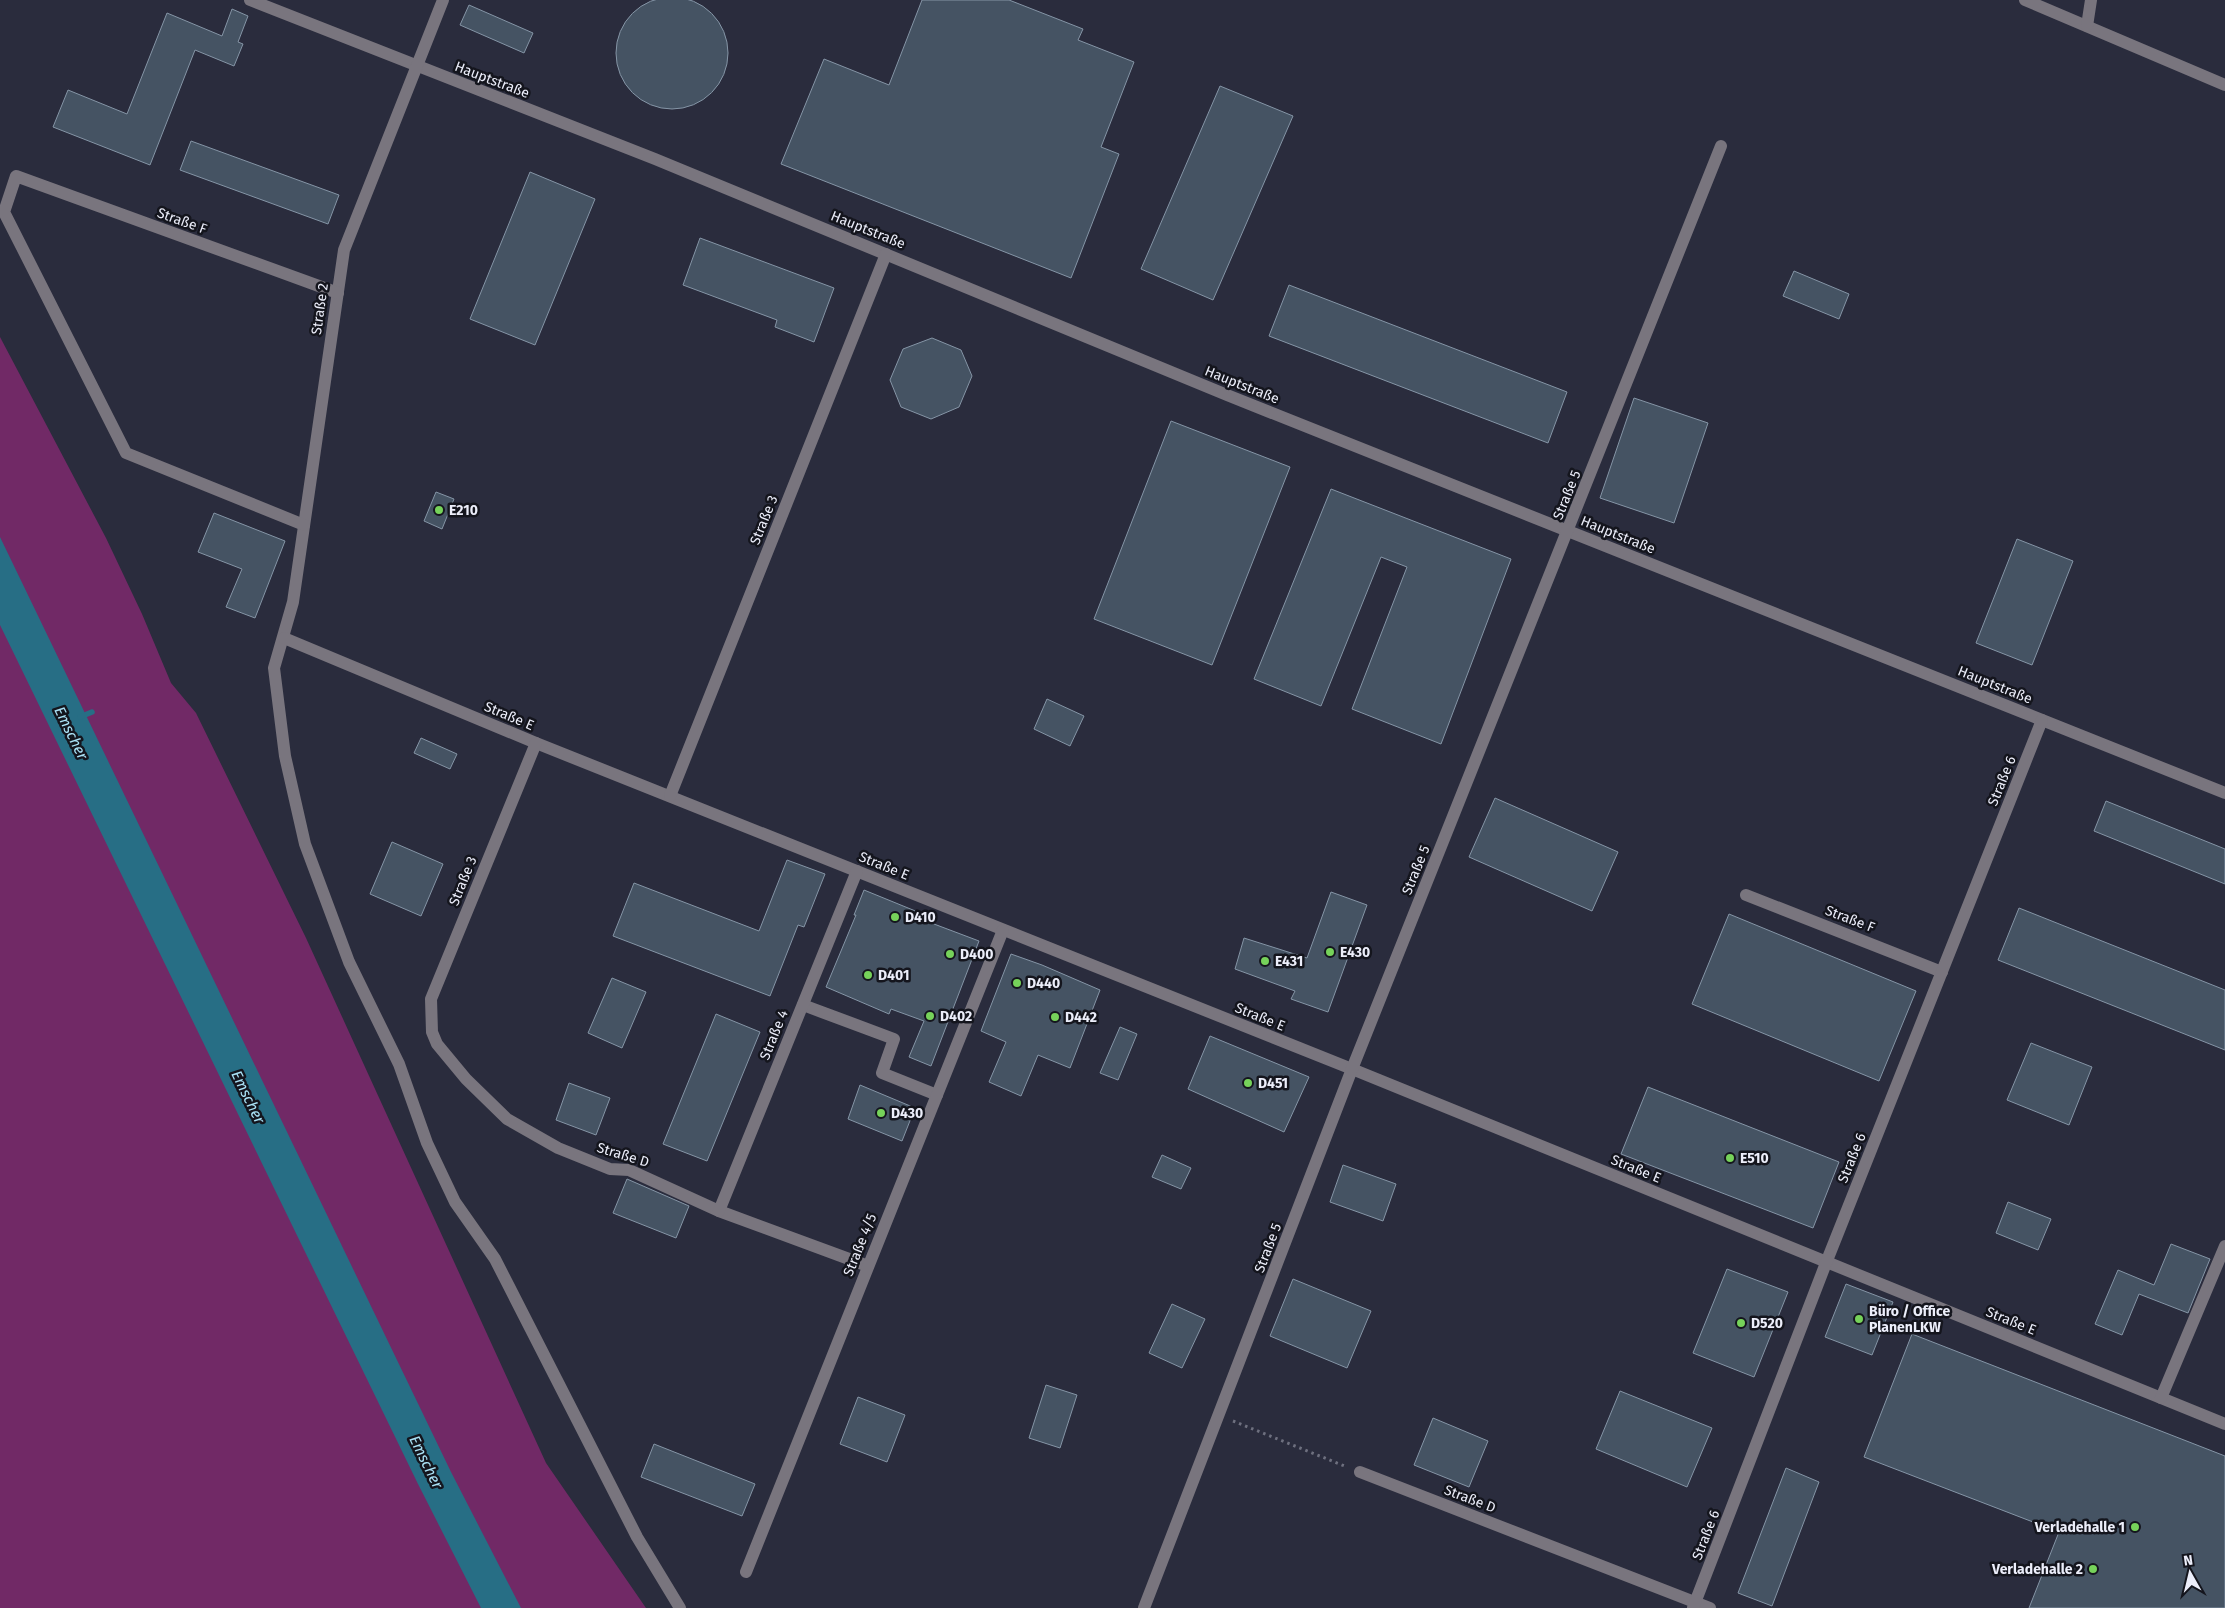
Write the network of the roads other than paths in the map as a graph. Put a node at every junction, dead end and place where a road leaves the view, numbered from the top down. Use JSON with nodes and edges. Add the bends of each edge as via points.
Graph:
{"nodes":[{"id":1,"x":250,"y":0,"type":"edge"},
{"id":2,"x":442,"y":0,"type":"edge"},
{"id":3,"x":2025,"y":0,"type":"edge"},
{"id":4,"x":2091,"y":0,"type":"edge"},
{"id":5,"x":2051,"y":5,"type":"edge"},
{"id":6,"x":2087,"y":26,"type":"junction"},
{"id":7,"x":417,"y":67,"type":"junction"},
{"id":8,"x":2225,"y":85,"type":"edge"},
{"id":9,"x":1721,"y":146,"type":"dead end"},
{"id":10,"x":886,"y":254,"type":"junction"},
{"id":11,"x":338,"y":293,"type":"junction"},
{"id":12,"x":304,"y":525,"type":"junction"},
{"id":13,"x":1568,"y":532,"type":"junction"},
{"id":14,"x":284,"y":638,"type":"junction"},
{"id":15,"x":2042,"y":720,"type":"junction"},
{"id":16,"x":536,"y":743,"type":"junction"},
{"id":17,"x":2225,"y":793,"type":"edge"},
{"id":18,"x":670,"y":796,"type":"junction"},
{"id":19,"x":857,"y":872,"type":"junction"},
{"id":20,"x":1746,"y":895,"type":"dead end"},
{"id":21,"x":1003,"y":930,"type":"junction"},
{"id":22,"x":1942,"y":972,"type":"junction"},
{"id":23,"x":803,"y":1005,"type":"junction"},
{"id":24,"x":432,"y":1032,"type":"joint"},
{"id":25,"x":1352,"y":1070,"type":"junction"},
{"id":26,"x":937,"y":1095,"type":"junction"},
{"id":27,"x":719,"y":1211,"type":"junction"},
{"id":28,"x":2225,"y":1246,"type":"edge"},
{"id":29,"x":1826,"y":1263,"type":"junction"},
{"id":30,"x":868,"y":1266,"type":"junction"},
{"id":31,"x":2161,"y":1398,"type":"junction"},
{"id":32,"x":2225,"y":1424,"type":"edge"},
{"id":33,"x":1360,"y":1472,"type":"road end"},
{"id":34,"x":746,"y":1572,"type":"dead end"},
{"id":35,"x":1695,"y":1605,"type":"edge"},
{"id":36,"x":680,"y":1608,"type":"edge"},
{"id":37,"x":1144,"y":1608,"type":"edge"},
{"id":38,"x":1710,"y":1608,"type":"edge"}],
"edges":[{"from":1,"to":7,"type":"street","name":"Hauptstraße"},
{"from":2,"to":7,"type":"street","name":"Straße 2"},
{"from":3,"to":5,"type":"street"},
{"from":4,"to":6,"type":"street"},
{"from":5,"to":6,"type":"street"},
{"from":6,"to":8,"type":"street"},
{"from":7,"to":10,"type":"street","name":"Hauptstraße","via":[[655,159]]},
{"from":7,"to":11,"type":"street","name":"Straße 2","via":[[344,250]]},
{"from":9,"to":13,"type":"street","name":"Straße 5"},
{"from":10,"to":13,"type":"street","name":"Hauptstraße"},
{"from":10,"to":18,"type":"street","name":"Straße 3"},
{"from":11,"to":12,"type":"street","name":"Straße 2"},
{"from":11,"to":12,"type":"street","name":"Straße F","via":[[16,176],[4,212],[126,453]]},
{"from":12,"to":14,"type":"street","name":"Straße 2","via":[[293,602]]},
{"from":13,"to":15,"type":"street","name":"Hauptstraße"},
{"from":13,"to":25,"type":"street","name":"Straße 5"},
{"from":14,"to":16,"type":"street","name":"Straße E"},
{"from":14,"to":36,"type":"street","name":"Straße 2","via":[[274,668],[286,756],[305,844],[349,962],[399,1064],[428,1143],[455,1202],[495,1259],[637,1537]]},
{"from":15,"to":17,"type":"street","name":"Hauptstraße"},
{"from":15,"to":22,"type":"street","name":"Straße 6"},
{"from":16,"to":18,"type":"street","name":"Straße E"},
{"from":16,"to":24,"type":"street","name":"Straße 3","via":[[431,999]]},
{"from":18,"to":19,"type":"street","name":"Straße E"},
{"from":19,"to":21,"type":"street","name":"Straße E"},
{"from":19,"to":23,"type":"street","name":"Straße 4"},
{"from":20,"to":22,"type":"street","name":"Straße F"},
{"from":21,"to":25,"type":"street","name":"Straße E"},
{"from":21,"to":26,"type":"street","name":"Straße 4/5"},
{"from":22,"to":29,"type":"street","name":"Straße 6"},
{"from":23,"to":26,"type":"street","via":[[894,1039],[882,1073]]},
{"from":23,"to":27,"type":"street","name":"Straße 4"},
{"from":24,"to":27,"type":"street","name":"Straße D","via":[[437,1044],[466,1079],[508,1119],[558,1148],[610,1169],[629,1170]]},
{"from":25,"to":29,"type":"street","name":"Straße E"},
{"from":25,"to":37,"type":"street","name":"Straße 5"},
{"from":26,"to":30,"type":"street","name":"Straße 4/5"},
{"from":27,"to":30,"type":"street","name":"Straße D"},
{"from":28,"to":31,"type":"street"},
{"from":29,"to":31,"type":"street","name":"Straße E"},
{"from":29,"to":35,"type":"street","name":"Straße 6"},
{"from":30,"to":34,"type":"street","name":"Straße 4/5"},
{"from":31,"to":32,"type":"street","name":"Straße E"},
{"from":33,"to":35,"type":"street","name":"Straße D"},
{"from":35,"to":38,"type":"street","name":"Straße D"}]}
